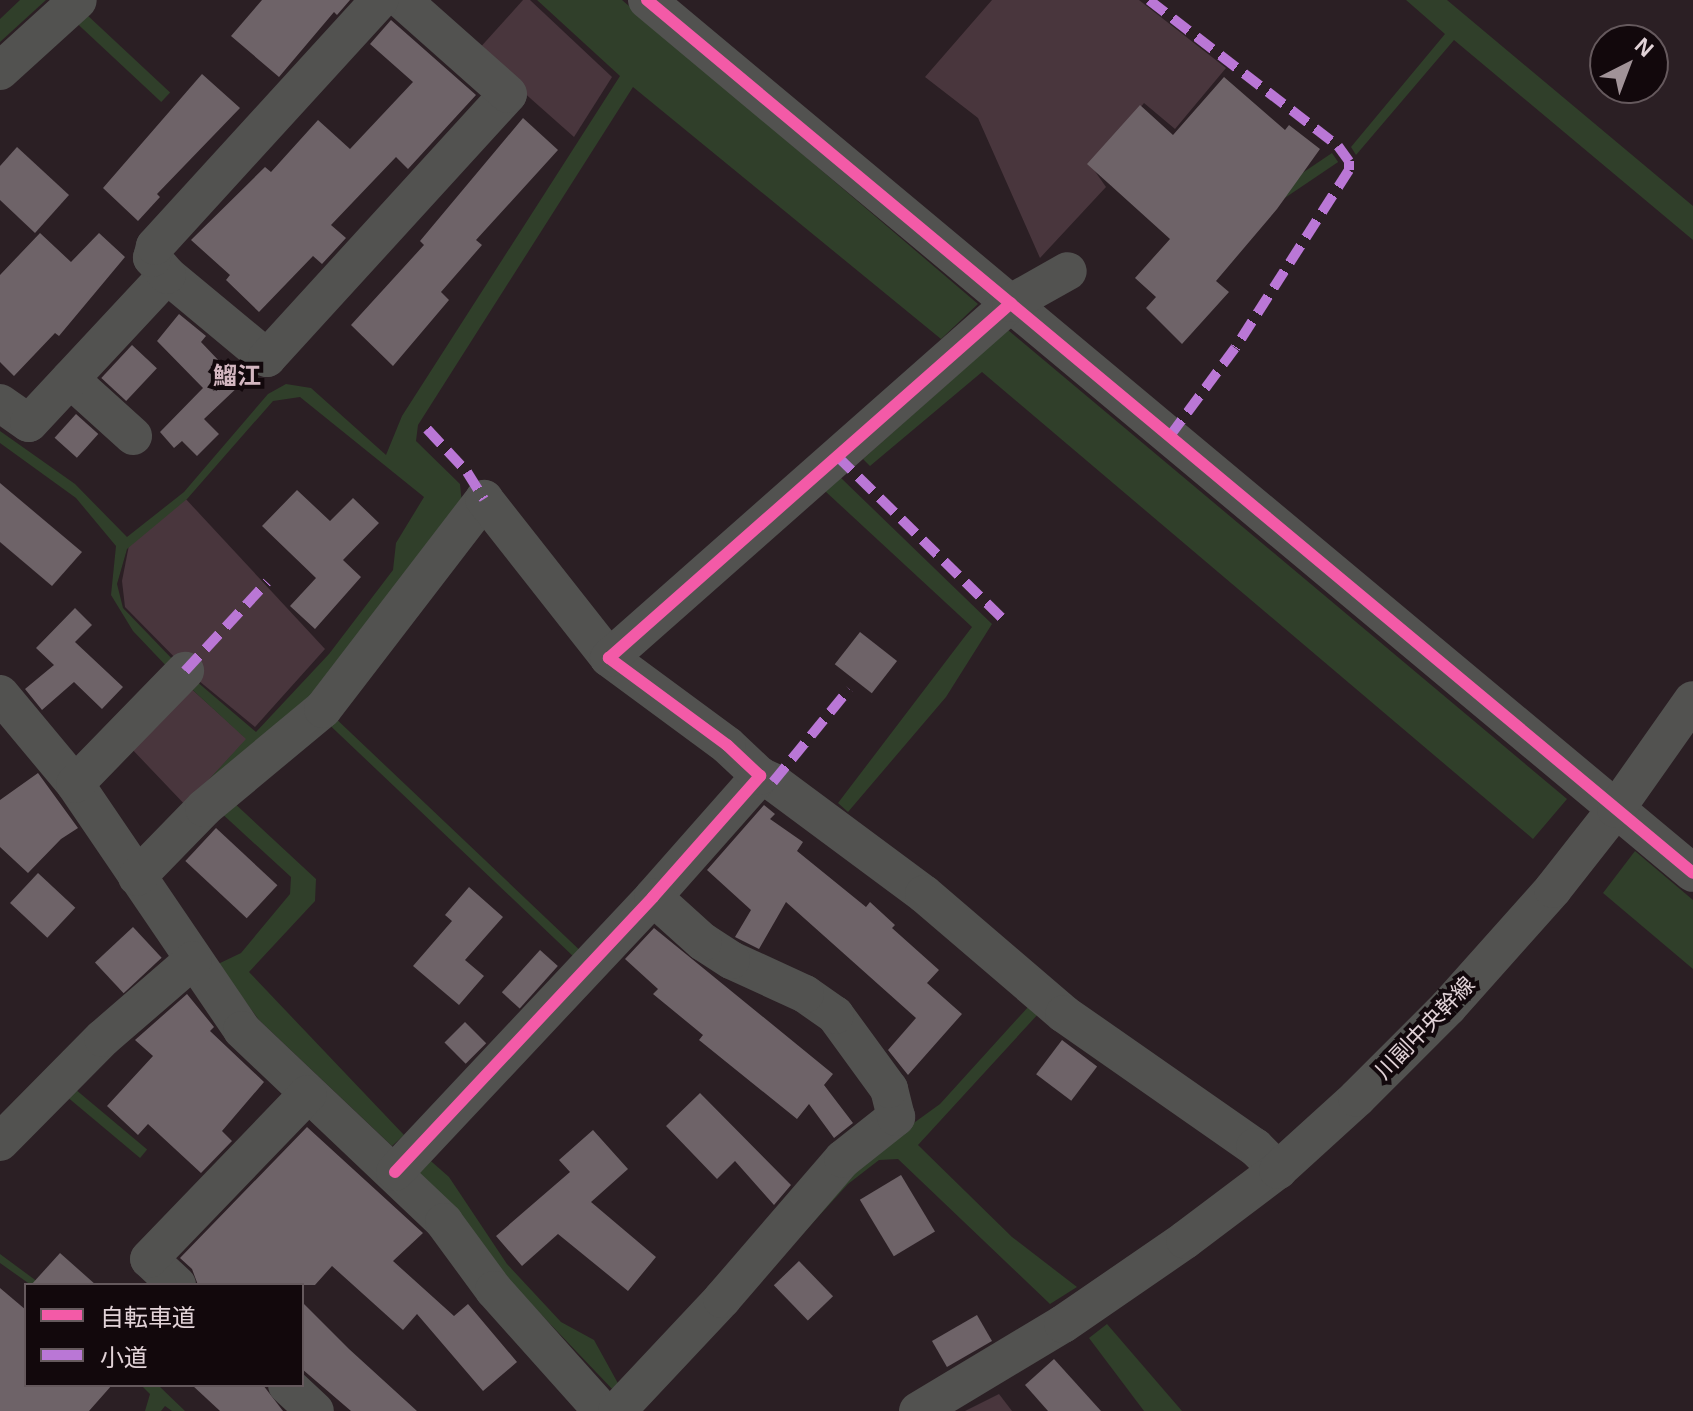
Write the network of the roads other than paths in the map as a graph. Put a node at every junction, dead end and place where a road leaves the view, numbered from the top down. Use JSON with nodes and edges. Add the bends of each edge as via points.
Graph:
{"nodes":[{"id":1,"x":380,"y":0,"type":"edge"},
{"id":2,"x":402,"y":0,"type":"edge"},
{"id":3,"x":647,"y":0,"type":"edge"},
{"id":4,"x":75,"y":1,"type":"edge"},
{"id":5,"x":0,"y":71,"type":"edge"},
{"id":6,"x":1068,"y":271,"type":"dead end"},
{"id":7,"x":167,"y":275,"type":"junction"},
{"id":8,"x":1011,"y":303,"type":"junction"},
{"id":9,"x":70,"y":379,"type":"junction"},
{"id":10,"x":0,"y":403,"type":"edge"},
{"id":11,"x":133,"y":436,"type":"dead end"},
{"id":12,"x":609,"y":658,"type":"junction"},
{"id":13,"x":185,"y":671,"type":"dead end"},
{"id":14,"x":0,"y":694,"type":"edge"},
{"id":15,"x":1693,"y":700,"type":"edge"},
{"id":16,"x":760,"y":776,"type":"junction"},
{"id":17,"x":75,"y":784,"type":"junction"},
{"id":18,"x":1616,"y":809,"type":"junction"},
{"id":19,"x":1693,"y":873,"type":"edge"},
{"id":20,"x":137,"y":877,"type":"junction"},
{"id":21,"x":653,"y":897,"type":"junction"},
{"id":22,"x":193,"y":960,"type":"junction"},
{"id":23,"x":308,"y":1094,"type":"junction"},
{"id":24,"x":0,"y":1142,"type":"edge"},
{"id":25,"x":1278,"y":1170,"type":"junction"},
{"id":26,"x":395,"y":1172,"type":"junction"},
{"id":27,"x":175,"y":1283,"type":"edge"},
{"id":28,"x":289,"y":1387,"type":"edge"},
{"id":29,"x":315,"y":1411,"type":"edge"},
{"id":30,"x":602,"y":1411,"type":"edge"},
{"id":31,"x":617,"y":1411,"type":"edge"},
{"id":32,"x":918,"y":1411,"type":"edge"}],
"edges":[{"from":1,"to":7,"type":"street","via":[[155,246],[152,258]]},
{"from":2,"to":7,"type":"street","via":[[508,94],[267,358]]},
{"from":3,"to":8,"type":"street"},
{"from":4,"to":5,"type":"street"},
{"from":6,"to":8,"type":"street"},
{"from":7,"to":9,"type":"street"},
{"from":8,"to":12,"type":"street"},
{"from":8,"to":18,"type":"street"},
{"from":9,"to":10,"type":"street","via":[[29,423]]},
{"from":9,"to":11,"type":"street"},
{"from":12,"to":16,"type":"street","via":[[727,745]]},
{"from":12,"to":20,"type":"street","via":[[484,499],[323,709],[204,808]]},
{"from":13,"to":17,"type":"street"},
{"from":14,"to":17,"type":"street"},
{"from":15,"to":18,"type":"street","name":"川副中央幹線"},
{"from":16,"to":21,"type":"street"},
{"from":16,"to":25,"type":"street","via":[[924,894],[1064,1014],[1255,1147]]},
{"from":17,"to":20,"type":"street"},
{"from":18,"to":19,"type":"street"},
{"from":18,"to":25,"type":"street","name":"川副中央幹線","via":[[1448,1007]]},
{"from":20,"to":22,"type":"street"},
{"from":21,"to":26,"type":"street"},
{"from":21,"to":31,"type":"street","via":[[712,948],[805,994],[835,1015],[889,1089],[896,1117],[843,1159]]},
{"from":22,"to":23,"type":"street","via":[[242,1030]]},
{"from":22,"to":24,"type":"street","via":[[103,1038]]},
{"from":23,"to":26,"type":"street"},
{"from":23,"to":27,"type":"street","via":[[149,1259]]},
{"from":25,"to":32,"type":"street","name":"川副中央幹線","via":[[1063,1324]]},
{"from":26,"to":30,"type":"street","via":[[444,1222],[494,1290]]},
{"from":28,"to":29,"type":"street"}]}
